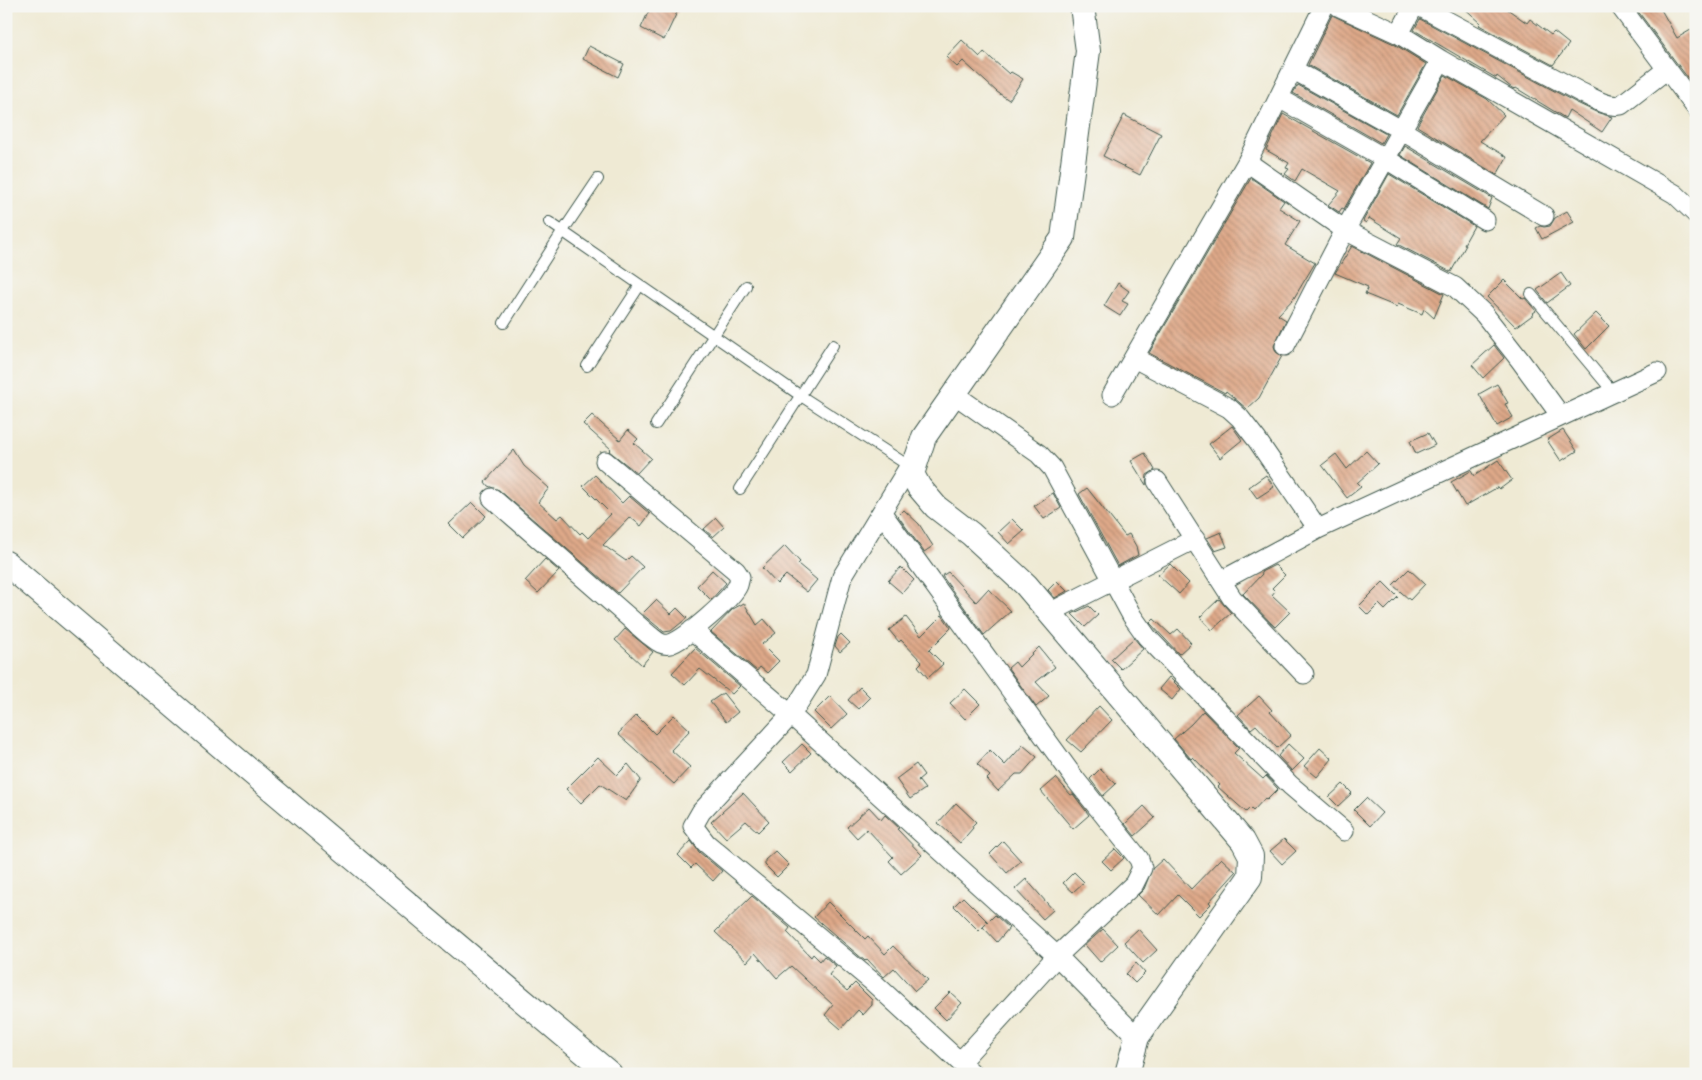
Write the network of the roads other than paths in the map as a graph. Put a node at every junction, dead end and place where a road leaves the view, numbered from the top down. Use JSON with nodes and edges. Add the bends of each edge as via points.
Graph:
{"nodes":[{"id":1,"x":1082,"y":6,"type":"edge"},
{"id":2,"x":1324,"y":6,"type":"edge"},
{"id":3,"x":1338,"y":6,"type":"edge"},
{"id":4,"x":1414,"y":6,"type":"edge"},
{"id":5,"x":1419,"y":6,"type":"edge"},
{"id":6,"x":1620,"y":6,"type":"edge"},
{"id":7,"x":1398,"y":34,"type":"junction"},
{"id":8,"x":1441,"y":60,"type":"junction"},
{"id":9,"x":1294,"y":70,"type":"junction"},
{"id":10,"x":1666,"y":70,"type":"junction"},
{"id":11,"x":1279,"y":98,"type":"junction"},
{"id":12,"x":1696,"y":108,"type":"edge"},
{"id":13,"x":1401,"y":130,"type":"junction"},
{"id":14,"x":1386,"y":159,"type":"junction"},
{"id":15,"x":1247,"y":162,"type":"junction"},
{"id":16,"x":598,"y":179,"type":"dead end"},
{"id":17,"x":1696,"y":214,"type":"edge"},
{"id":18,"x":1544,"y":216,"type":"dead end"},
{"id":19,"x":1485,"y":220,"type":"dead end"},
{"id":20,"x":549,"y":222,"type":"dead end"},
{"id":21,"x":1345,"y":230,"type":"junction"},
{"id":22,"x":563,"y":231,"type":"junction"},
{"id":23,"x":640,"y":285,"type":"junction"},
{"id":24,"x":746,"y":286,"type":"dead end"},
{"id":25,"x":1531,"y":294,"type":"dead end"},
{"id":26,"x":504,"y":323,"type":"dead end"},
{"id":27,"x":714,"y":336,"type":"junction"},
{"id":28,"x":833,"y":345,"type":"dead end"},
{"id":29,"x":1285,"y":346,"type":"dead end"},
{"id":30,"x":1134,"y":358,"type":"junction"},
{"id":31,"x":587,"y":366,"type":"dead end"},
{"id":32,"x":1657,"y":372,"type":"dead end"},
{"id":33,"x":1612,"y":392,"type":"junction"},
{"id":34,"x":954,"y":394,"type":"junction"},
{"id":35,"x":1112,"y":395,"type":"dead end"},
{"id":36,"x":801,"y":396,"type":"junction"},
{"id":37,"x":1561,"y":416,"type":"junction"},
{"id":38,"x":656,"y":424,"type":"dead end"},
{"id":39,"x":915,"y":457,"type":"junction"},
{"id":40,"x":605,"y":461,"type":"dead end"},
{"id":41,"x":1157,"y":481,"type":"dead end"},
{"id":42,"x":740,"y":489,"type":"dead end"},
{"id":43,"x":492,"y":498,"type":"dead end"},
{"id":44,"x":882,"y":513,"type":"junction"},
{"id":45,"x":1318,"y":529,"type":"junction"},
{"id":46,"x":1194,"y":539,"type":"junction"},
{"id":47,"x":6,"y":563,"type":"edge"},
{"id":48,"x":1221,"y":581,"type":"junction"},
{"id":49,"x":1114,"y":582,"type":"junction"},
{"id":50,"x":1050,"y":613,"type":"junction"},
{"id":51,"x":692,"y":630,"type":"junction"},
{"id":52,"x":1304,"y":674,"type":"dead end"},
{"id":53,"x":791,"y":715,"type":"junction"},
{"id":54,"x":1344,"y":831,"type":"dead end"},
{"id":55,"x":1056,"y":956,"type":"junction"},
{"id":56,"x":1137,"y":1037,"type":"junction"},
{"id":57,"x":966,"y":1068,"type":"edge"},
{"id":58,"x":610,"y":1074,"type":"edge"},
{"id":59,"x":1127,"y":1074,"type":"edge"}],
"edges":[{"from":1,"to":34,"type":"street","via":[[1088,51],[1063,238]]},
{"from":2,"to":9,"type":"street"},
{"from":3,"to":7,"type":"street"},
{"from":4,"to":7,"type":"street"},
{"from":5,"to":10,"type":"street","via":[[1606,104],[1621,105]]},
{"from":6,"to":10,"type":"street"},
{"from":7,"to":8,"type":"street"},
{"from":8,"to":13,"type":"street"},
{"from":8,"to":17,"type":"street","via":[[1675,194]]},
{"from":9,"to":11,"type":"street"},
{"from":9,"to":13,"type":"street"},
{"from":10,"to":12,"type":"street"},
{"from":11,"to":14,"type":"street"},
{"from":11,"to":15,"type":"street"},
{"from":13,"to":14,"type":"street"},
{"from":13,"to":18,"type":"street"},
{"from":14,"to":19,"type":"street"},
{"from":14,"to":21,"type":"street"},
{"from":15,"to":21,"type":"street"},
{"from":15,"to":30,"type":"street"},
{"from":16,"to":22,"type":"lane"},
{"from":20,"to":22,"type":"lane"},
{"from":21,"to":29,"type":"street"},
{"from":21,"to":37,"type":"street","via":[[1455,287],[1484,314]]},
{"from":22,"to":23,"type":"lane"},
{"from":22,"to":26,"type":"lane"},
{"from":23,"to":27,"type":"lane"},
{"from":23,"to":31,"type":"lane"},
{"from":24,"to":27,"type":"lane"},
{"from":25,"to":33,"type":"lane"},
{"from":27,"to":36,"type":"lane"},
{"from":27,"to":38,"type":"lane"},
{"from":28,"to":36,"type":"lane"},
{"from":30,"to":35,"type":"street"},
{"from":30,"to":45,"type":"street","via":[[1229,408],[1240,418]]},
{"from":32,"to":33,"type":"street"},
{"from":33,"to":37,"type":"street"},
{"from":34,"to":39,"type":"street","via":[[924,437]]},
{"from":34,"to":49,"type":"street","via":[[1039,454],[1052,468]]},
{"from":36,"to":39,"type":"lane"},
{"from":36,"to":42,"type":"lane"},
{"from":37,"to":45,"type":"street"},
{"from":39,"to":44,"type":"street"},
{"from":39,"to":50,"type":"street","via":[[912,474],[936,508],[1014,573]]},
{"from":40,"to":51,"type":"street","via":[[740,577],[738,586],[726,601]]},
{"from":41,"to":46,"type":"street"},
{"from":43,"to":51,"type":"street","via":[[661,644],[670,644]]},
{"from":44,"to":53,"type":"street","via":[[842,577],[816,675]]},
{"from":44,"to":55,"type":"street","via":[[1075,779],[1139,859],[1142,868],[1134,884]]},
{"from":45,"to":48,"type":"street"},
{"from":46,"to":48,"type":"street"},
{"from":46,"to":49,"type":"street"},
{"from":47,"to":58,"type":"street"},
{"from":48,"to":52,"type":"street","via":[[1232,598]]},
{"from":49,"to":50,"type":"street"},
{"from":49,"to":54,"type":"street","via":[[1147,637],[1290,785]]},
{"from":50,"to":56,"type":"street","via":[[1243,841],[1251,856],[1250,876]]},
{"from":51,"to":53,"type":"street"},
{"from":53,"to":55,"type":"street"},
{"from":53,"to":57,"type":"street","via":[[701,812],[694,826],[706,843],[874,983]]},
{"from":55,"to":56,"type":"street"},
{"from":55,"to":57,"type":"street"},
{"from":56,"to":59,"type":"street"}]}
